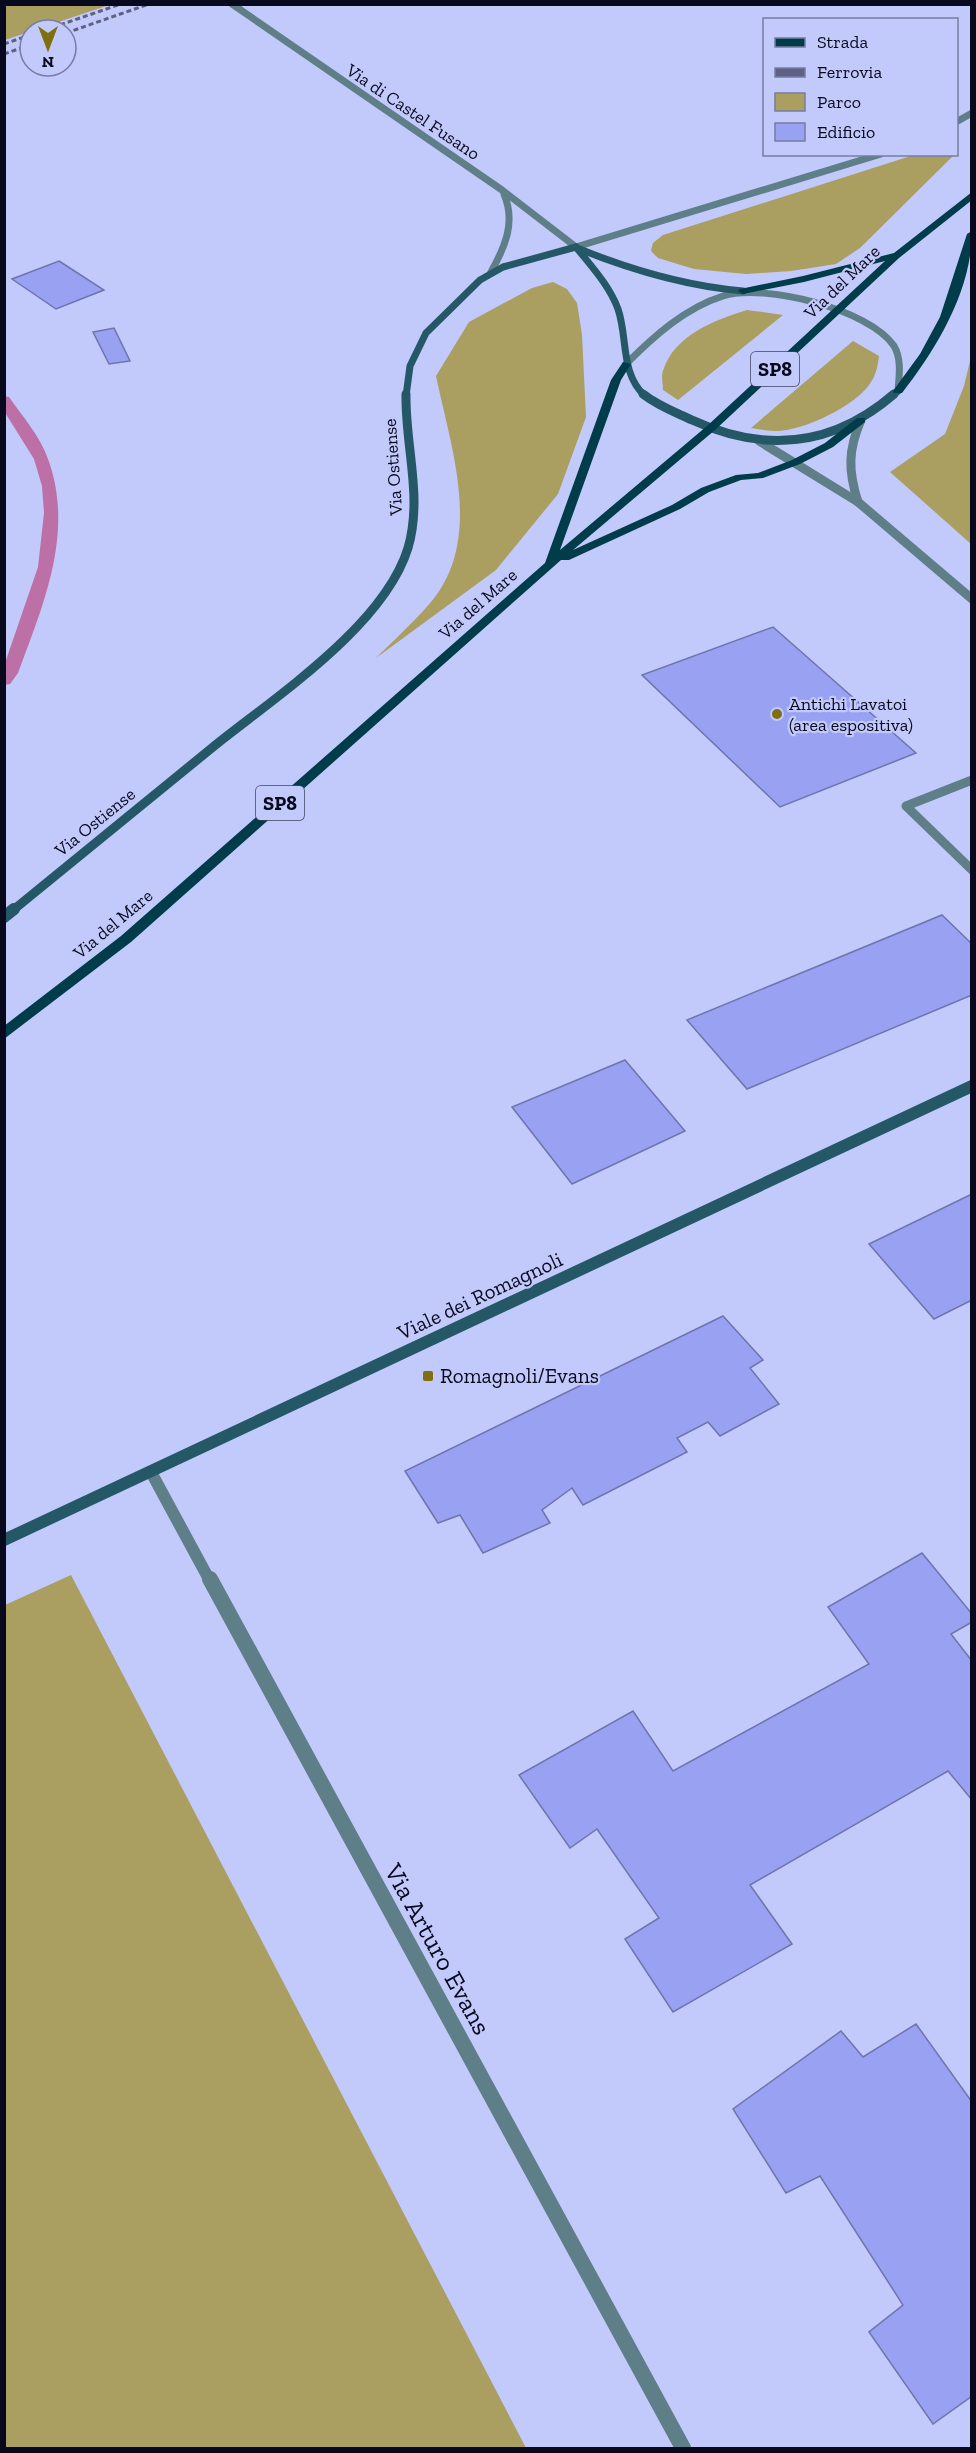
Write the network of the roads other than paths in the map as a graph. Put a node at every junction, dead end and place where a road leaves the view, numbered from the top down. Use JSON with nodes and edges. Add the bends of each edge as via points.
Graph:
{"nodes":[{"id":1,"x":234,"y":7,"type":"edge"},
{"id":2,"x":972,"y":113,"type":"edge"},
{"id":3,"x":958,"y":121,"type":"edge"},
{"id":4,"x":874,"y":156,"type":"edge"},
{"id":5,"x":502,"y":190,"type":"junction"},
{"id":6,"x":972,"y":195,"type":"edge"},
{"id":7,"x":972,"y":234,"type":"edge"},
{"id":8,"x":576,"y":247,"type":"junction"},
{"id":9,"x":896,"y":256,"type":"junction"},
{"id":10,"x":491,"y":272,"type":"junction"},
{"id":11,"x":743,"y":291,"type":"junction"},
{"id":12,"x":839,"y":311,"type":"junction"},
{"id":13,"x":626,"y":364,"type":"junction"},
{"id":14,"x":898,"y":391,"type":"junction"},
{"id":15,"x":861,"y":420,"type":"junction"},
{"id":16,"x":711,"y":428,"type":"junction"},
{"id":17,"x":759,"y":441,"type":"junction"},
{"id":18,"x":796,"y":462,"type":"junction"},
{"id":19,"x":858,"y":502,"type":"junction"},
{"id":20,"x":549,"y":565,"type":"junction"},
{"id":21,"x":972,"y":599,"type":"edge"},
{"id":22,"x":972,"y":780,"type":"edge"},
{"id":23,"x":972,"y":870,"type":"edge"},
{"id":24,"x":4,"y":917,"type":"edge"},
{"id":25,"x":4,"y":1034,"type":"edge"},
{"id":26,"x":972,"y":1086,"type":"edge"},
{"id":27,"x":151,"y":1472,"type":"junction"},
{"id":28,"x":4,"y":1540,"type":"edge"},
{"id":29,"x":683,"y":2448,"type":"edge"}],
"edges":[{"from":1,"to":5,"type":"street","name":"Via di Castel Fusano"},
{"from":2,"to":3,"type":"street"},
{"from":4,"to":8,"type":"street","name":"Via Ostiense"},
{"from":5,"to":8,"type":"street","name":"Via di Castel Fusano"},
{"from":5,"to":10,"type":"street","via":[[510,205],[511,221]]},
{"from":6,"to":9,"type":"main road","name":"Via del Mare","number":"SP8"},
{"from":7,"to":14,"type":"main road","via":[[940,330],[917,369]]},
{"from":8,"to":10,"type":"main road","name":"Via Ostiense"},
{"from":8,"to":11,"type":"main road","via":[[665,280]]},
{"from":8,"to":13,"type":"main road","via":[[613,297],[622,322]]},
{"from":9,"to":11,"type":"main road"},
{"from":9,"to":12,"type":"main road","name":"Via del Mare","number":"SP8"},
{"from":10,"to":24,"type":"main road","name":"Via Ostiense","via":[[438,317],[413,354],[406,382],[406,410],[414,478],[414,526],[394,579],[372,608],[322,659]]},
{"from":11,"to":12,"type":"street","via":[[784,296]]},
{"from":11,"to":13,"type":"street","via":[[697,308],[649,340]]},
{"from":12,"to":14,"type":"street","via":[[861,320],[889,340],[900,366]]},
{"from":12,"to":16,"type":"main road","name":"Via del Mare","number":"SP8"},
{"from":13,"to":16,"type":"main road","via":[[639,390],[649,398]]},
{"from":13,"to":20,"type":"main road","via":[[616,380]]},
{"from":14,"to":15,"type":"main road"},
{"from":15,"to":17,"type":"main road","via":[[808,437]]},
{"from":15,"to":18,"type":"main road","via":[[829,445]]},
{"from":15,"to":19,"type":"street","via":[[848,462]]},
{"from":16,"to":17,"type":"main road"},
{"from":16,"to":20,"type":"main road","name":"Via del Mare","number":"SP8"},
{"from":17,"to":18,"type":"street"},
{"from":18,"to":19,"type":"street"},
{"from":18,"to":20,"type":"main road","via":[[705,490]]},
{"from":19,"to":21,"type":"street"},
{"from":20,"to":25,"type":"main road","name":"Via del Mare","number":"SP8","via":[[126,939]]},
{"from":22,"to":23,"type":"street","via":[[906,806]]},
{"from":26,"to":27,"type":"main road","name":"Viale dei Romagnoli"},
{"from":27,"to":28,"type":"main road","name":"Viale dei Romagnoli"},
{"from":27,"to":29,"type":"street","name":"Via Arturo Evans"}]}
